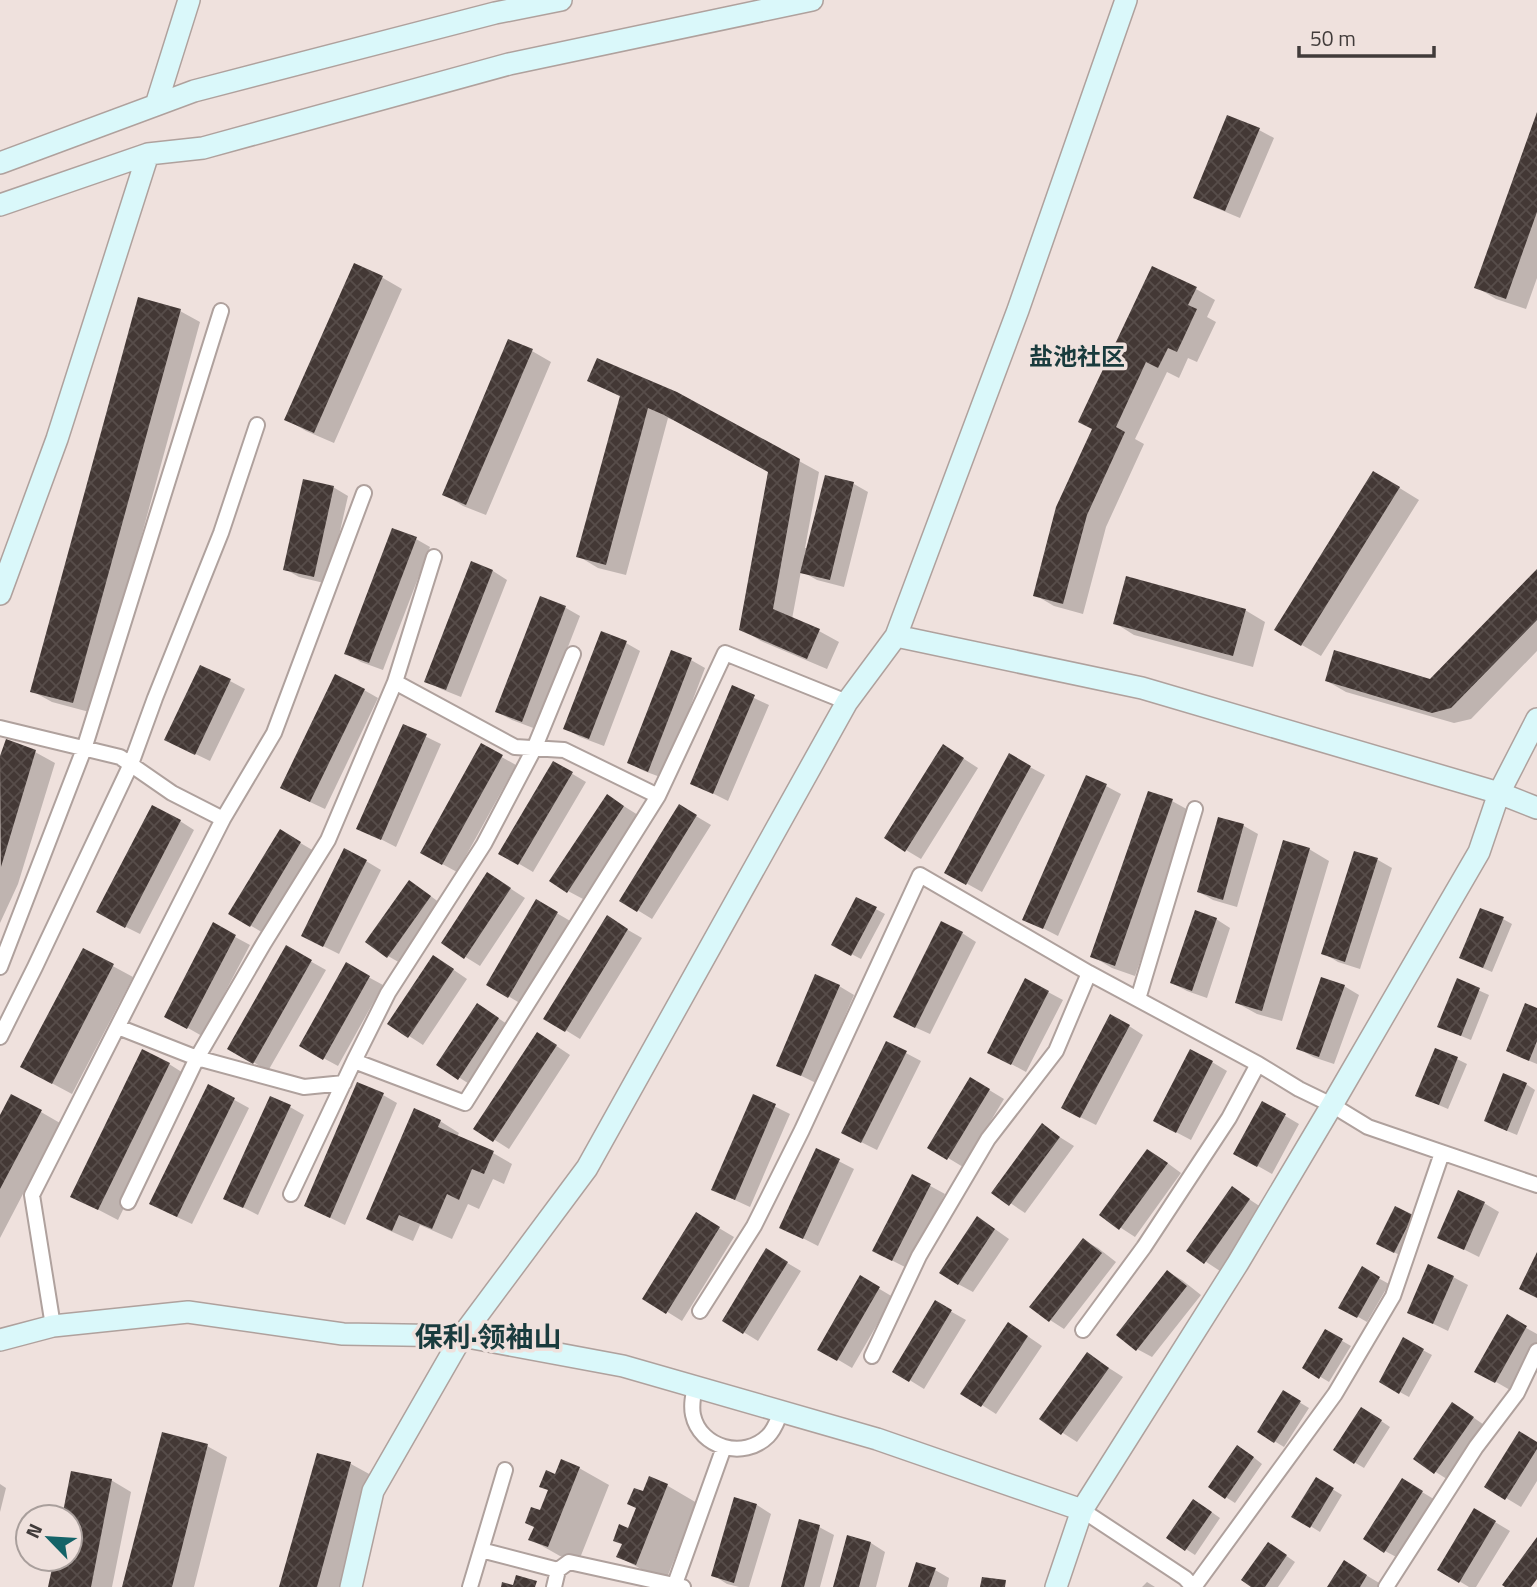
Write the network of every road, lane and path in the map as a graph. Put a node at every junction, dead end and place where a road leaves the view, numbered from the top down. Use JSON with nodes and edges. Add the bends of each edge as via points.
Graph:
{"nodes":[{"id":1,"x":189,"y":0,"type":"edge"},
{"id":2,"x":561,"y":0,"type":"edge"},
{"id":3,"x":812,"y":0,"type":"edge"},
{"id":4,"x":1126,"y":0,"type":"edge"},
{"id":5,"x":156,"y":105,"type":"junction"},
{"id":6,"x":148,"y":154,"type":"junction"},
{"id":7,"x":0,"y":163,"type":"edge"},
{"id":8,"x":0,"y":205,"type":"edge"},
{"id":9,"x":221,"y":312,"type":"dead end"},
{"id":10,"x":257,"y":425,"type":"dead end"},
{"id":11,"x":364,"y":493,"type":"dead end"},
{"id":12,"x":434,"y":557,"type":"dead end"},
{"id":13,"x":0,"y":594,"type":"edge"},
{"id":14,"x":896,"y":636,"type":"junction"},
{"id":15,"x":573,"y":654,"type":"dead end"},
{"id":16,"x":395,"y":682,"type":"junction"},
{"id":17,"x":847,"y":702,"type":"junction"},
{"id":18,"x":1537,"y":719,"type":"edge"},
{"id":19,"x":0,"y":729,"type":"edge"},
{"id":20,"x":84,"y":749,"type":"junction"},
{"id":21,"x":534,"y":749,"type":"junction"},
{"id":22,"x":131,"y":764,"type":"junction"},
{"id":23,"x":1499,"y":793,"type":"junction"},
{"id":24,"x":658,"y":796,"type":"junction"},
{"id":25,"x":1537,"y":808,"type":"edge"},
{"id":26,"x":1195,"y":809,"type":"dead end"},
{"id":27,"x":223,"y":819,"type":"junction"},
{"id":28,"x":0,"y":967,"type":"edge"},
{"id":29,"x":1090,"y":973,"type":"junction"},
{"id":30,"x":1138,"y":999,"type":"junction"},
{"id":31,"x":118,"y":1027,"type":"junction"},
{"id":32,"x":0,"y":1037,"type":"edge"},
{"id":33,"x":197,"y":1058,"type":"junction"},
{"id":34,"x":354,"y":1061,"type":"junction"},
{"id":35,"x":1258,"y":1064,"type":"junction"},
{"id":36,"x":344,"y":1083,"type":"junction"},
{"id":37,"x":1332,"y":1105,"type":"junction"},
{"id":38,"x":1442,"y":1153,"type":"junction"},
{"id":39,"x":1537,"y":1185,"type":"edge"},
{"id":40,"x":292,"y":1194,"type":"dead end"},
{"id":41,"x":128,"y":1202,"type":"dead end"},
{"id":42,"x":700,"y":1311,"type":"dead end"},
{"id":43,"x":53,"y":1326,"type":"junction"},
{"id":44,"x":1083,"y":1330,"type":"dead end"},
{"id":45,"x":463,"y":1336,"type":"junction"},
{"id":46,"x":0,"y":1340,"type":"edge"},
{"id":47,"x":1537,"y":1351,"type":"edge"},
{"id":48,"x":872,"y":1356,"type":"dead end"},
{"id":49,"x":695,"y":1387,"type":"junction"},
{"id":50,"x":780,"y":1412,"type":"junction"},
{"id":51,"x":724,"y":1447,"type":"junction"},
{"id":52,"x":505,"y":1470,"type":"dead end"},
{"id":53,"x":1082,"y":1510,"type":"junction"},
{"id":54,"x":481,"y":1550,"type":"junction"},
{"id":55,"x":558,"y":1570,"type":"junction"},
{"id":56,"x":679,"y":1586,"type":"edge"},
{"id":57,"x":351,"y":1587,"type":"edge"},
{"id":58,"x":470,"y":1587,"type":"edge"},
{"id":59,"x":554,"y":1587,"type":"edge"},
{"id":60,"x":1056,"y":1587,"type":"edge"},
{"id":61,"x":1193,"y":1587,"type":"edge"},
{"id":62,"x":1386,"y":1587,"type":"edge"}],
"edges":[{"from":1,"to":5,"type":"street"},
{"from":2,"to":5,"type":"street","via":[[482,16]]},
{"from":3,"to":6,"type":"street","via":[[509,64],[203,148]]},
{"from":4,"to":14,"type":"street","via":[[1018,310]]},
{"from":5,"to":7,"type":"street"},
{"from":6,"to":8,"type":"street"},
{"from":6,"to":13,"type":"street","via":[[57,439]]},
{"from":9,"to":20,"type":"street"},
{"from":10,"to":22,"type":"street","via":[[221,533]]},
{"from":11,"to":27,"type":"street","via":[[274,733]]},
{"from":12,"to":16,"type":"street"},
{"from":14,"to":17,"type":"street"},
{"from":14,"to":23,"type":"street","via":[[1142,688]]},
{"from":15,"to":21,"type":"street"},
{"from":16,"to":21,"type":"street","via":[[515,747]]},
{"from":16,"to":33,"type":"street","via":[[328,840]]},
{"from":17,"to":24,"type":"street","via":[[725,653]]},
{"from":17,"to":45,"type":"street","via":[[587,1168]]},
{"from":18,"to":23,"type":"street"},
{"from":19,"to":20,"type":"street"},
{"from":20,"to":22,"type":"street"},
{"from":20,"to":28,"type":"street"},
{"from":21,"to":24,"type":"street","via":[[564,750]]},
{"from":21,"to":34,"type":"street","via":[[484,844],[388,993]]},
{"from":22,"to":27,"type":"street","via":[[172,793]]},
{"from":22,"to":32,"type":"street"},
{"from":23,"to":25,"type":"street"},
{"from":23,"to":37,"type":"street","via":[[1479,852]]},
{"from":24,"to":34,"type":"street","via":[[465,1102]]},
{"from":26,"to":30,"type":"street"},
{"from":27,"to":31,"type":"street"},
{"from":29,"to":30,"type":"street"},
{"from":29,"to":42,"type":"street","via":[[920,876],[754,1226]]},
{"from":29,"to":48,"type":"street","via":[[1056,1051],[988,1139],[919,1256]]},
{"from":30,"to":35,"type":"street"},
{"from":31,"to":33,"type":"street"},
{"from":31,"to":43,"type":"street","via":[[32,1195]]},
{"from":33,"to":36,"type":"street","via":[[304,1087]]},
{"from":33,"to":41,"type":"street"},
{"from":34,"to":36,"type":"street"},
{"from":35,"to":37,"type":"street"},
{"from":35,"to":44,"type":"street","via":[[1229,1118]]},
{"from":36,"to":40,"type":"street"},
{"from":37,"to":38,"type":"street","via":[[1368,1127]]},
{"from":37,"to":53,"type":"street"},
{"from":38,"to":39,"type":"street"},
{"from":38,"to":61,"type":"street","via":[[1394,1296],[1335,1394]]},
{"from":43,"to":45,"type":"street","via":[[188,1312],[344,1334]]},
{"from":43,"to":46,"type":"street"},
{"from":45,"to":49,"type":"street","via":[[623,1366]]},
{"from":45,"to":57,"type":"street","via":[[373,1491]]},
{"from":47,"to":62,"type":"street","via":[[1517,1393],[1476,1447]]},
{"from":49,"to":50,"type":"street"},
{"from":49,"to":51,"type":"street","via":[[693,1417],[710,1441]]},
{"from":50,"to":51,"type":"street","via":[[776,1426],[754,1446]]},
{"from":50,"to":53,"type":"street","via":[[877,1439]]},
{"from":51,"to":56,"type":"street"},
{"from":52,"to":54,"type":"street"},
{"from":53,"to":60,"type":"street"},
{"from":53,"to":61,"type":"street"},
{"from":54,"to":55,"type":"street"},
{"from":54,"to":58,"type":"street"},
{"from":55,"to":56,"type":"street","via":[[569,1562]]},
{"from":55,"to":59,"type":"street"}]}
